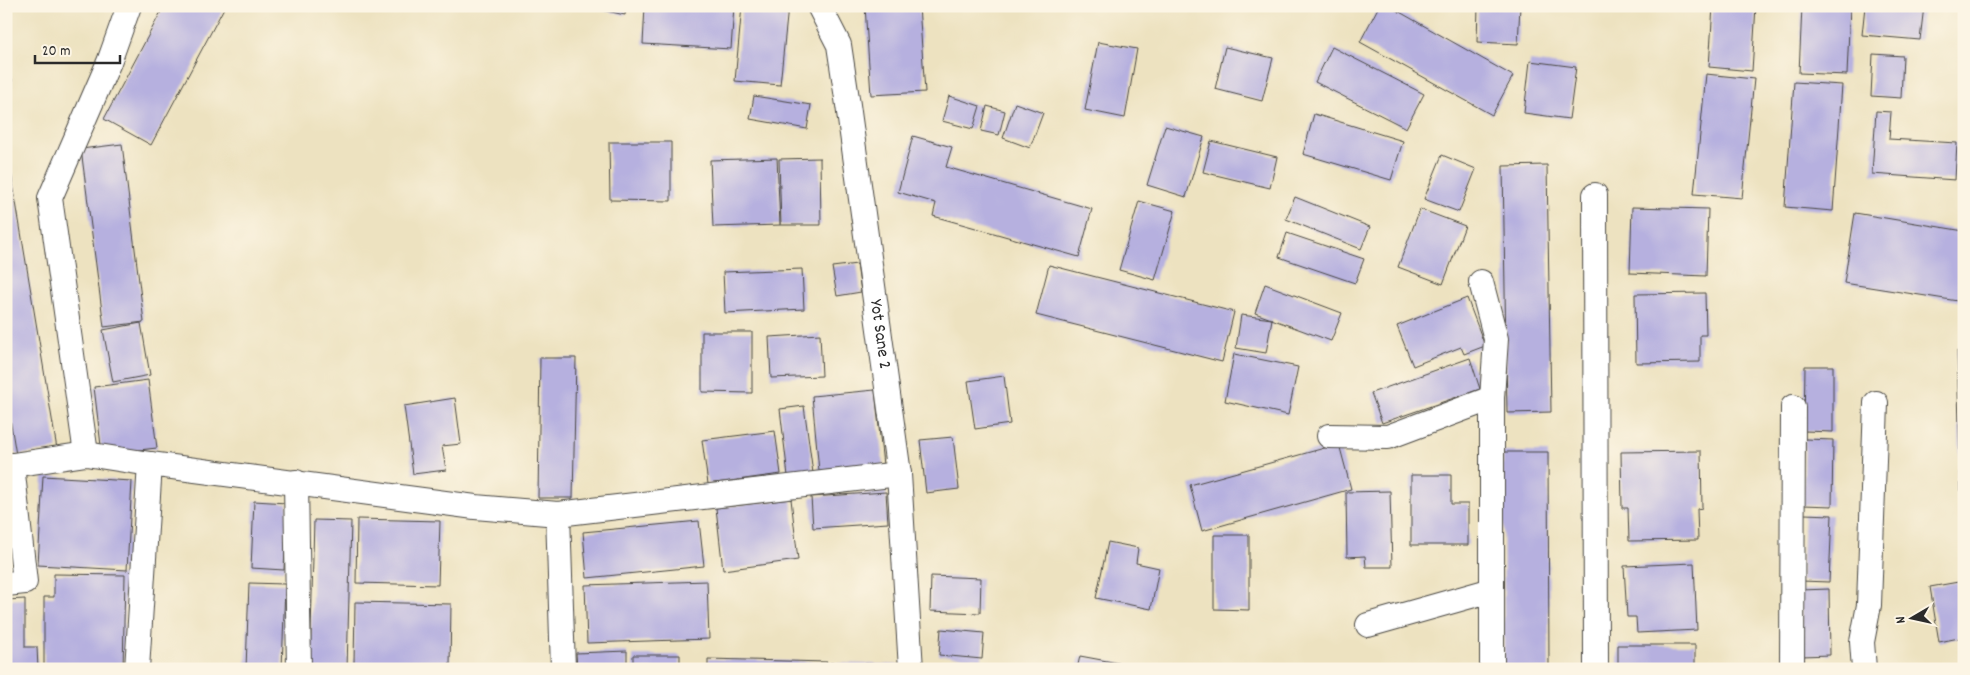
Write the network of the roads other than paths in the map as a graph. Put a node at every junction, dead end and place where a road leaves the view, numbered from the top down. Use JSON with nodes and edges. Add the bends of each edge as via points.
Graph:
{"nodes":[{"id":1,"x":129,"y":6,"type":"edge"},
{"id":2,"x":818,"y":6,"type":"edge"},
{"id":3,"x":1595,"y":195,"type":"dead end"},
{"id":4,"x":1481,"y":282,"type":"dead end"},
{"id":5,"x":1492,"y":398,"type":"junction"},
{"id":6,"x":1876,"y":403,"type":"dead end"},
{"id":7,"x":1793,"y":407,"type":"dead end"},
{"id":8,"x":1329,"y":436,"type":"dead end"},
{"id":9,"x":86,"y":454,"type":"junction"},
{"id":10,"x":150,"y":464,"type":"junction"},
{"id":11,"x":9,"y":466,"type":"edge"},
{"id":12,"x":899,"y":474,"type":"junction"},
{"id":13,"x":296,"y":482,"type":"junction"},
{"id":14,"x":558,"y":514,"type":"junction"},
{"id":15,"x":6,"y":584,"type":"edge"},
{"id":16,"x":1492,"y":590,"type":"junction"},
{"id":17,"x":1368,"y":625,"type":"dead end"},
{"id":18,"x":137,"y":669,"type":"edge"},
{"id":19,"x":299,"y":669,"type":"edge"},
{"id":20,"x":563,"y":669,"type":"edge"},
{"id":21,"x":911,"y":669,"type":"edge"},
{"id":22,"x":1492,"y":669,"type":"edge"},
{"id":23,"x":1596,"y":669,"type":"edge"},
{"id":24,"x":1792,"y":669,"type":"edge"},
{"id":25,"x":1864,"y":669,"type":"edge"}],
"edges":[{"from":1,"to":9,"type":"street","via":[[109,62],[50,198]]},
{"from":2,"to":12,"type":"street","name":"Yot Sane 2","via":[[839,45]]},
{"from":3,"to":23,"type":"street"},
{"from":4,"to":5,"type":"street","via":[[1496,339]]},
{"from":5,"to":8,"type":"street","via":[[1388,437]]},
{"from":5,"to":16,"type":"street"},
{"from":6,"to":25,"type":"street","via":[[1869,605],[1862,642]]},
{"from":7,"to":24,"type":"street"},
{"from":9,"to":10,"type":"street"},
{"from":9,"to":11,"type":"street"},
{"from":10,"to":13,"type":"street"},
{"from":10,"to":18,"type":"street"},
{"from":11,"to":15,"type":"street","via":[[25,582]]},
{"from":12,"to":14,"type":"street"},
{"from":12,"to":21,"type":"street","name":"Yot Sane 2"},
{"from":13,"to":14,"type":"street","via":[[475,507]]},
{"from":13,"to":19,"type":"street"},
{"from":14,"to":20,"type":"street"},
{"from":16,"to":17,"type":"street"},
{"from":16,"to":22,"type":"street"}]}
